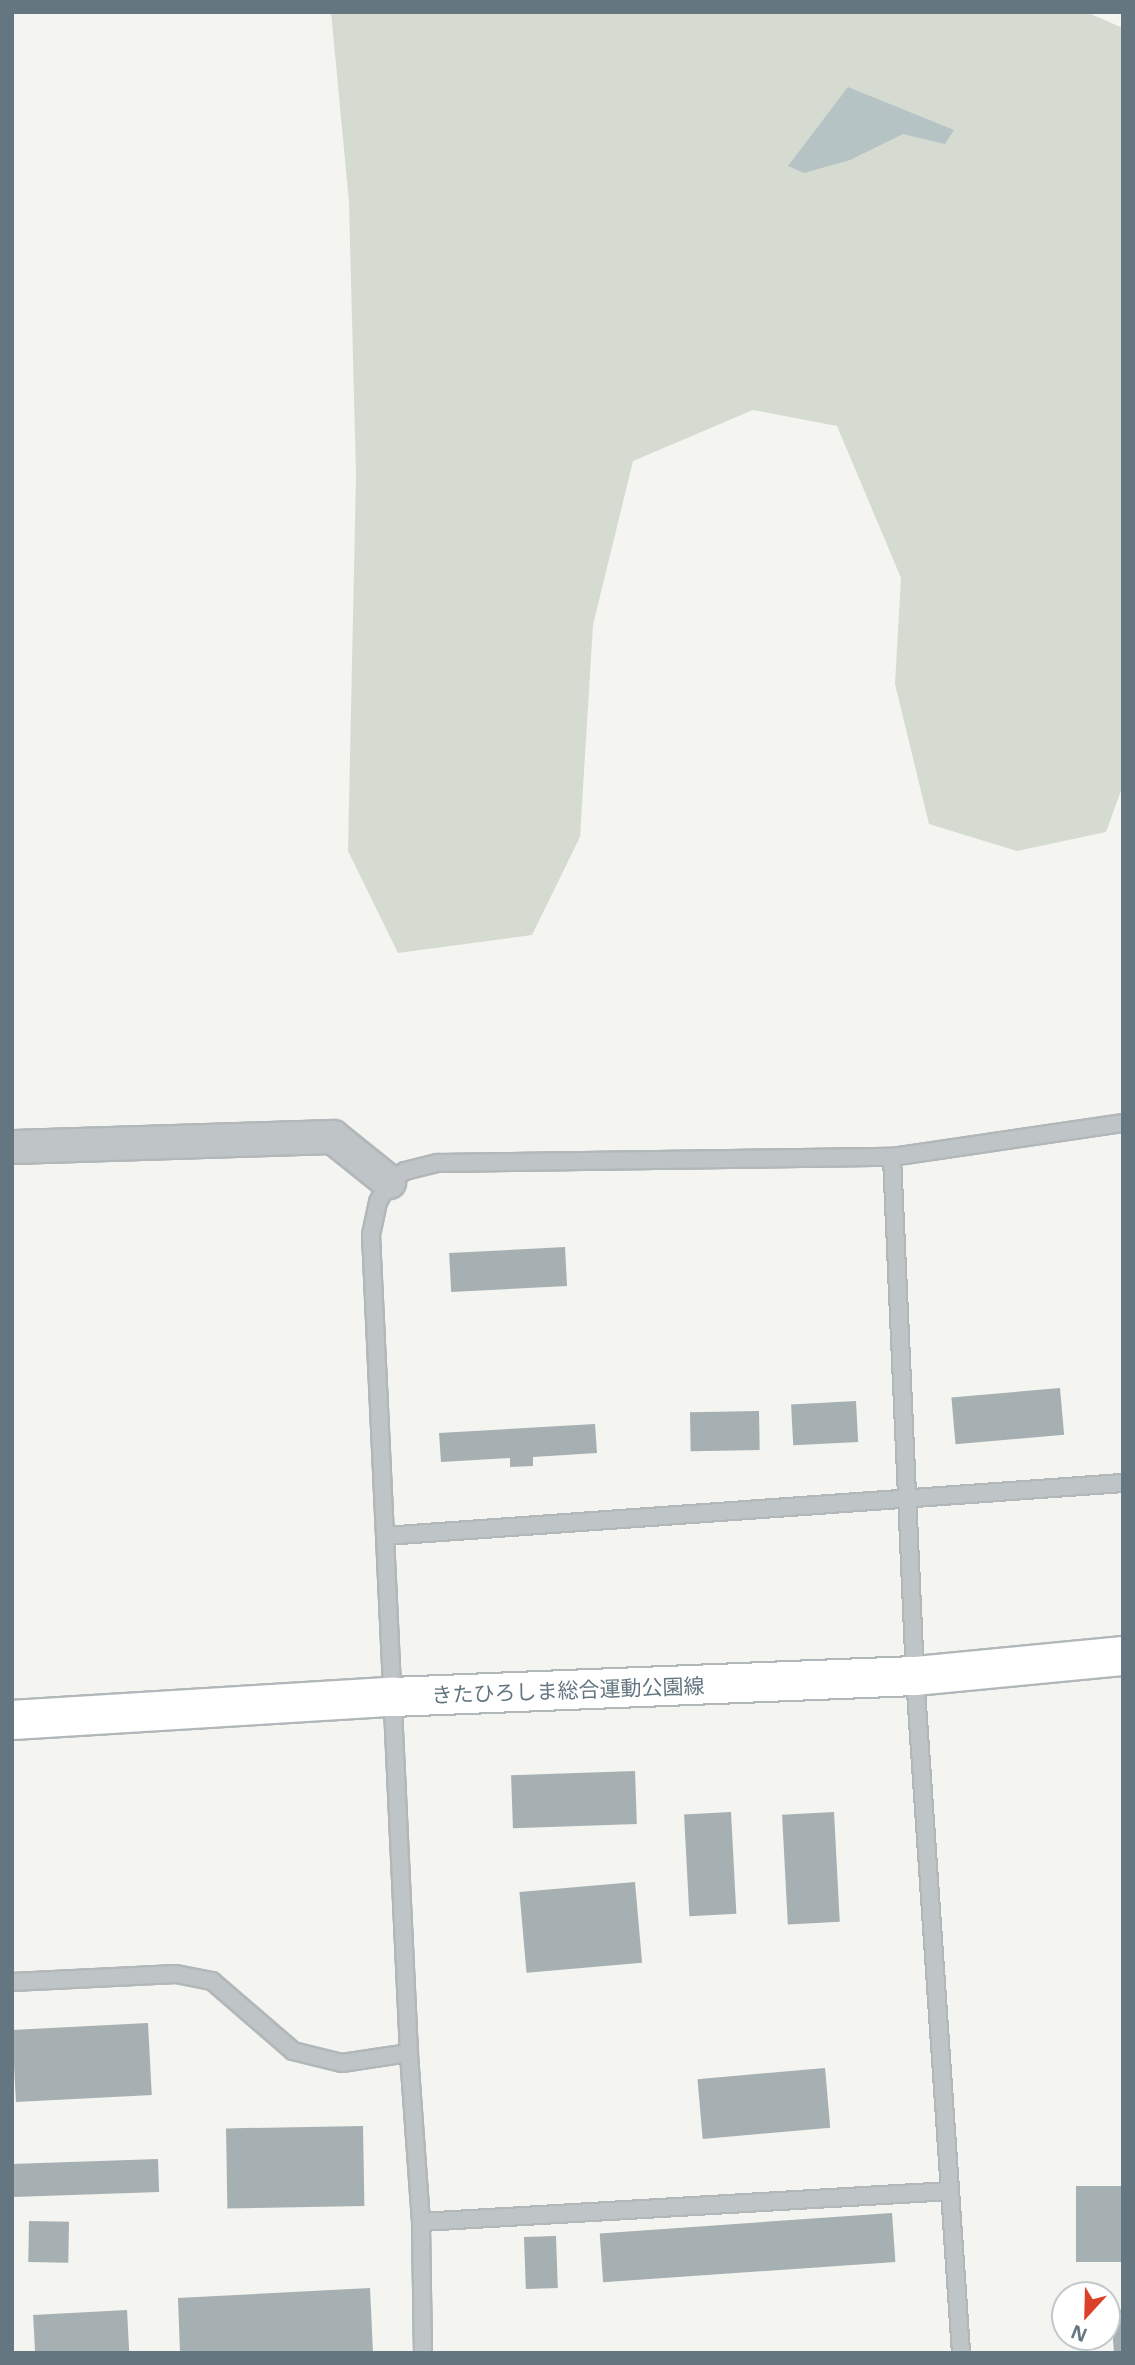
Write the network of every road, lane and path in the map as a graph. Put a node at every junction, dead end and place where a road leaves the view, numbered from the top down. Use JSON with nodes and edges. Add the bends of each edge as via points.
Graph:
{"nodes":[{"id":1,"x":1123,"y":1123,"type":"edge"},
{"id":2,"x":12,"y":1147,"type":"edge"},
{"id":3,"x":892,"y":1157,"type":"junction"},
{"id":4,"x":389,"y":1182,"type":"junction"},
{"id":5,"x":1123,"y":1483,"type":"edge"},
{"id":6,"x":911,"y":1499,"type":"junction"},
{"id":7,"x":385,"y":1536,"type":"junction"},
{"id":8,"x":1123,"y":1656,"type":"edge"},
{"id":9,"x":915,"y":1676,"type":"junction"},
{"id":10,"x":392,"y":1697,"type":"junction"},
{"id":11,"x":12,"y":1720,"type":"edge"},
{"id":12,"x":12,"y":1982,"type":"edge"},
{"id":13,"x":408,"y":2053,"type":"junction"},
{"id":14,"x":950,"y":2191,"type":"junction"},
{"id":15,"x":421,"y":2222,"type":"junction"},
{"id":16,"x":423,"y":2353,"type":"edge"},
{"id":17,"x":961,"y":2353,"type":"edge"}],
"edges":[{"from":1,"to":3,"type":"lane"},
{"from":2,"to":4,"type":"street","via":[[333,1137]]},
{"from":3,"to":4,"type":"lane","via":[[438,1164],[405,1171]]},
{"from":3,"to":6,"type":"lane"},
{"from":4,"to":7,"type":"lane","via":[[378,1202],[371,1235]]},
{"from":5,"to":6,"type":"lane"},
{"from":6,"to":7,"type":"lane"},
{"from":6,"to":9,"type":"lane"},
{"from":7,"to":10,"type":"lane"},
{"from":8,"to":9,"type":"main road","name":"きたひろしま総合運動公園線"},
{"from":9,"to":10,"type":"main road","name":"きたひろしま総合運動公園線"},
{"from":9,"to":14,"type":"lane"},
{"from":10,"to":11,"type":"main road","name":"きたひろしま総合運動公園線"},
{"from":10,"to":13,"type":"lane"},
{"from":12,"to":13,"type":"lane","via":[[176,1974],[212,1981],[293,2051],[342,2063]]},
{"from":13,"to":15,"type":"lane"},
{"from":14,"to":15,"type":"lane"},
{"from":14,"to":17,"type":"lane"},
{"from":15,"to":16,"type":"lane"}]}
